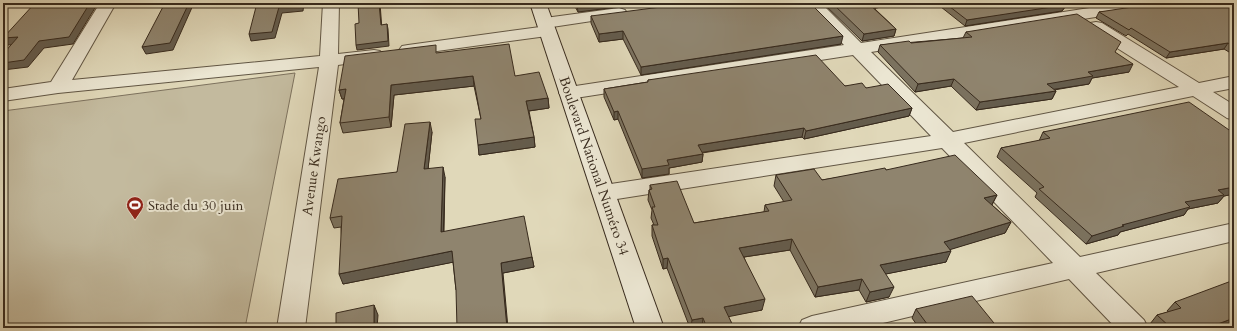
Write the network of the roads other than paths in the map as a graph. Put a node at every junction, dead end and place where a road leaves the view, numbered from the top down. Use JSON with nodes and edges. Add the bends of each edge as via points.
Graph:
{"nodes":[{"id":1,"x":108,"y":3,"type":"edge"},
{"id":2,"x":331,"y":3,"type":"edge"},
{"id":3,"x":538,"y":3,"type":"edge"},
{"id":4,"x":812,"y":3,"type":"edge"},
{"id":5,"x":1058,"y":3,"type":"edge"},
{"id":6,"x":1153,"y":3,"type":"edge"},
{"id":7,"x":637,"y":11,"type":"edge"},
{"id":8,"x":1076,"y":14,"type":"junction"},
{"id":9,"x":546,"y":27,"type":"junction"},
{"id":10,"x":858,"y":48,"type":"junction"},
{"id":11,"x":329,"y":60,"type":"junction"},
{"id":12,"x":1234,"y":82,"type":"edge"},
{"id":13,"x":58,"y":87,"type":"junction"},
{"id":14,"x":1196,"y":89,"type":"junction"},
{"id":15,"x":569,"y":93,"type":"junction"},
{"id":16,"x":3,"y":95,"type":"edge"},
{"id":17,"x":1234,"y":114,"type":"edge"},
{"id":18,"x":948,"y":140,"type":"junction"},
{"id":19,"x":604,"y":193,"type":"junction"},
{"id":20,"x":1234,"y":232,"type":"edge"},
{"id":21,"x":1073,"y":268,"type":"junction"},
{"id":22,"x":292,"y":328,"type":"edge"},
{"id":23,"x":650,"y":328,"type":"edge"},
{"id":24,"x":812,"y":328,"type":"edge"},
{"id":25,"x":1134,"y":328,"type":"edge"}],
"edges":[{"from":1,"to":13,"type":"street"},
{"from":2,"to":11,"type":"street","name":"Avenue Kwango"},
{"from":3,"to":9,"type":"street","name":"Boulevard National Numéro 34"},
{"from":4,"to":10,"type":"street"},
{"from":5,"to":8,"type":"street"},
{"from":6,"to":8,"type":"street"},
{"from":7,"to":9,"type":"street"},
{"from":8,"to":10,"type":"street"},
{"from":8,"to":14,"type":"street"},
{"from":9,"to":11,"type":"street"},
{"from":9,"to":15,"type":"street","name":"Boulevard National Numéro 34"},
{"from":10,"to":15,"type":"street"},
{"from":10,"to":18,"type":"street"},
{"from":11,"to":13,"type":"street"},
{"from":11,"to":22,"type":"street","name":"Avenue Kwango"},
{"from":12,"to":14,"type":"street"},
{"from":13,"to":16,"type":"street"},
{"from":14,"to":17,"type":"street"},
{"from":14,"to":18,"type":"street"},
{"from":15,"to":19,"type":"street","name":"Boulevard National Numéro 34"},
{"from":18,"to":19,"type":"street"},
{"from":18,"to":21,"type":"street"},
{"from":19,"to":23,"type":"street","name":"Boulevard National Numéro 34"},
{"from":20,"to":21,"type":"street"},
{"from":21,"to":24,"type":"street"},
{"from":21,"to":25,"type":"street"}]}
